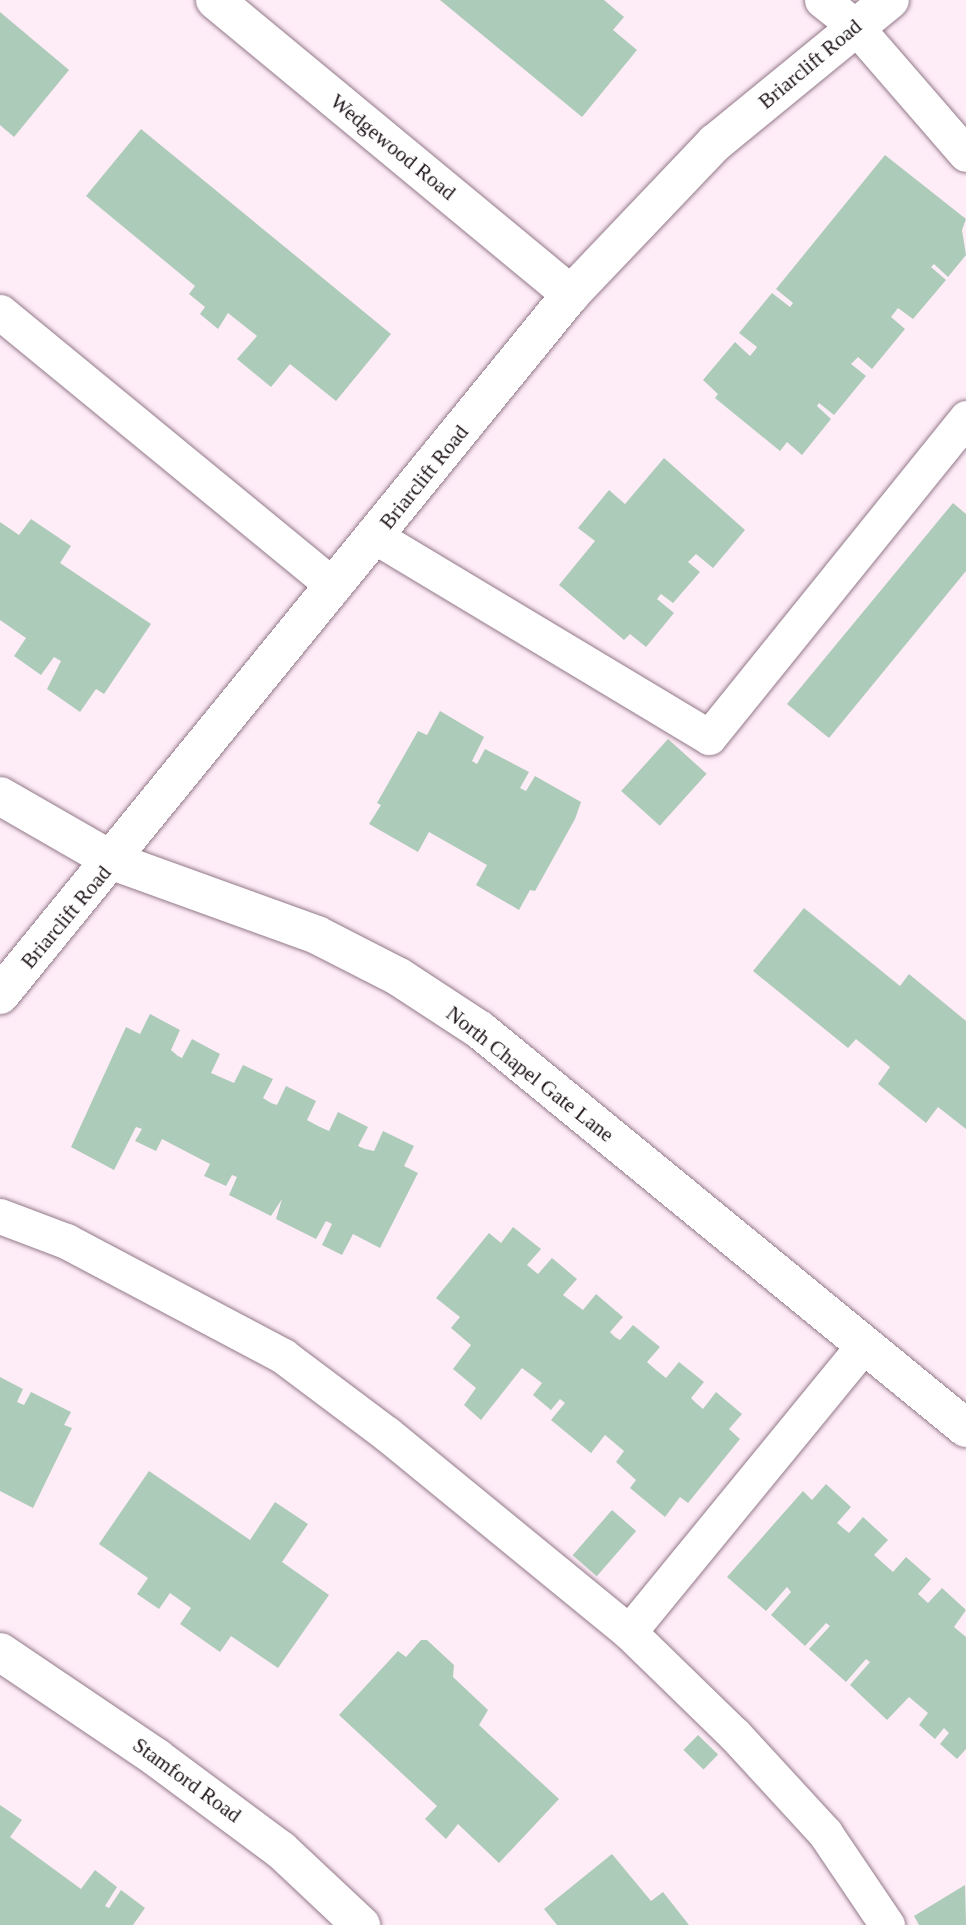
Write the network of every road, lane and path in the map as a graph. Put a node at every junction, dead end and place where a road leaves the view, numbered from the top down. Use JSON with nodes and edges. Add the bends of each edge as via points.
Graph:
{"nodes":[{"id":1,"x":215,"y":0,"type":"edge"},
{"id":2,"x":822,"y":0,"type":"edge"},
{"id":3,"x":890,"y":0,"type":"edge"},
{"id":4,"x":855,"y":26,"type":"junction"},
{"id":5,"x":966,"y":155,"type":"edge"},
{"id":6,"x":571,"y":294,"type":"junction"},
{"id":7,"x":0,"y":312,"type":"edge"},
{"id":8,"x":966,"y":418,"type":"edge"},
{"id":9,"x":376,"y":537,"type":"junction"},
{"id":10,"x":334,"y":586,"type":"junction"},
{"id":11,"x":0,"y":796,"type":"edge"},
{"id":12,"x":113,"y":861,"type":"junction"},
{"id":13,"x":0,"y":996,"type":"edge"},
{"id":14,"x":0,"y":1216,"type":"edge"},
{"id":15,"x":863,"y":1346,"type":"junction"},
{"id":16,"x":966,"y":1429,"type":"edge"},
{"id":17,"x":629,"y":1632,"type":"junction"},
{"id":18,"x":0,"y":1651,"type":"edge"},
{"id":19,"x":361,"y":1925,"type":"edge"},
{"id":20,"x":887,"y":1925,"type":"edge"}],
"edges":[{"from":1,"to":6,"type":"street","name":"Wedgewood Road"},
{"from":2,"to":4,"type":"lane"},
{"from":3,"to":4,"type":"street","name":"Briarclift Road"},
{"from":4,"to":5,"type":"lane"},
{"from":4,"to":6,"type":"street","name":"Briarclift Road","via":[[715,143]]},
{"from":6,"to":9,"type":"street","name":"Briarclift Road"},
{"from":7,"to":10,"type":"lane"},
{"from":8,"to":9,"type":"lane","via":[[709,737]]},
{"from":9,"to":10,"type":"street","name":"Briarclift Road"},
{"from":10,"to":12,"type":"street","name":"Briarclift Road"},
{"from":11,"to":12,"type":"street","name":"North Chapel Gate Lane"},
{"from":12,"to":13,"type":"street","name":"Briarclift Road"},
{"from":12,"to":15,"type":"street","name":"North Chapel Gate Lane","via":[[317,935],[399,977],[480,1030]]},
{"from":14,"to":17,"type":"lane","via":[[66,1241],[283,1356],[387,1434]]},
{"from":15,"to":16,"type":"street","name":"North Chapel Gate Lane"},
{"from":15,"to":17,"type":"lane"},
{"from":17,"to":20,"type":"lane","via":[[735,1735],[825,1833]]},
{"from":18,"to":19,"type":"street","name":"Stamford Road","via":[[271,1842]]}]}
